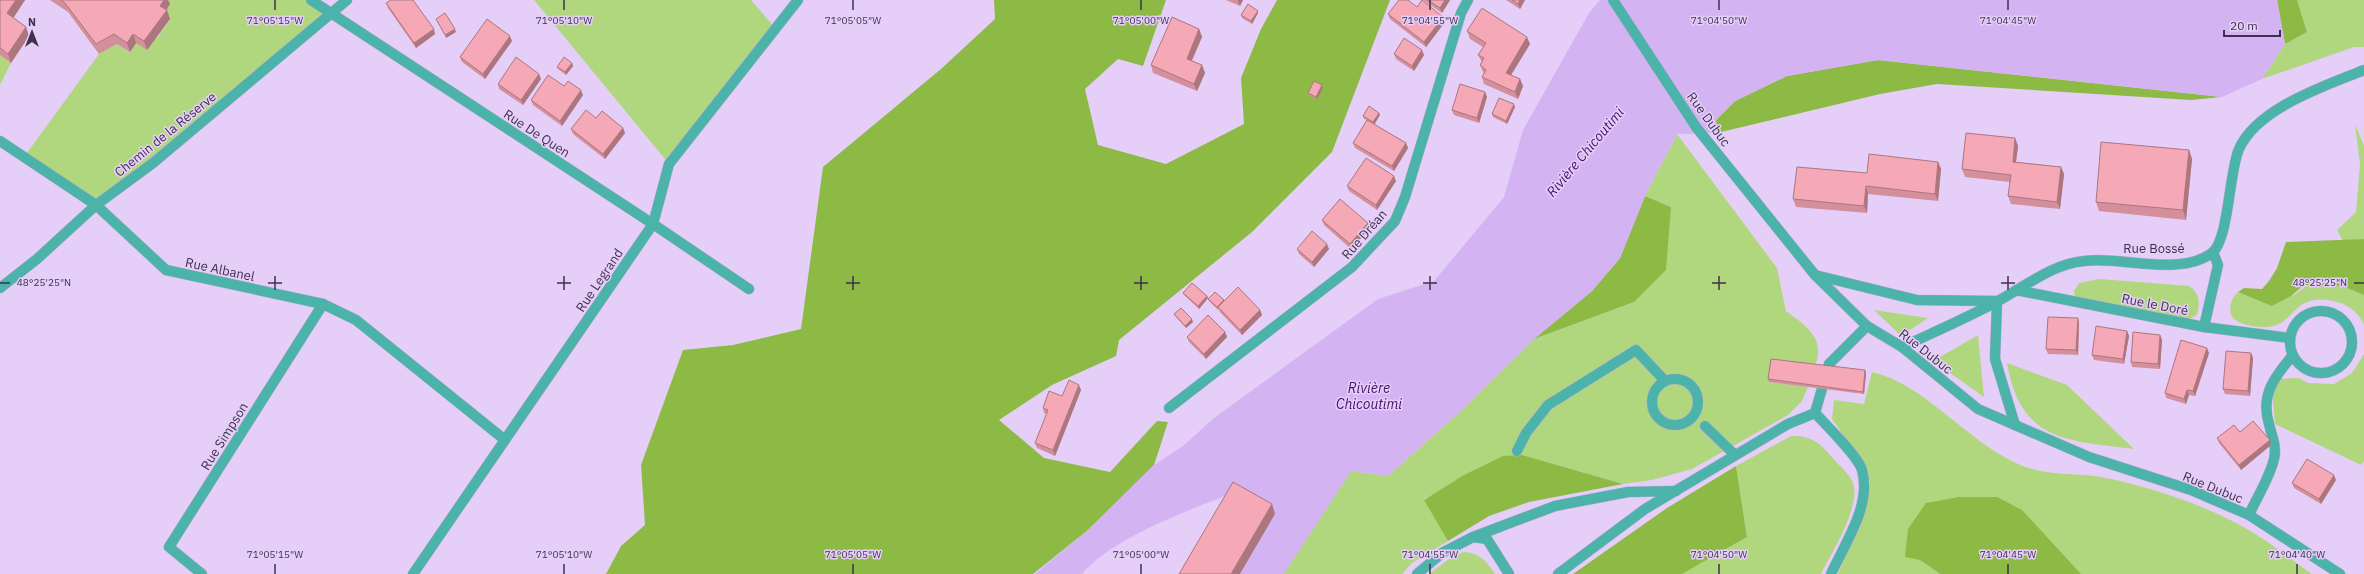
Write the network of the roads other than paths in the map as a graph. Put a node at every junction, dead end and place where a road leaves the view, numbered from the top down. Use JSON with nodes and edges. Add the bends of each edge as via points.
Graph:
{"nodes":[{"id":1,"x":311,"y":0,"type":"edge"},
{"id":2,"x":347,"y":0,"type":"edge"},
{"id":3,"x":798,"y":0,"type":"edge"},
{"id":4,"x":1468,"y":0,"type":"edge"},
{"id":5,"x":1613,"y":0,"type":"edge"},
{"id":6,"x":329,"y":14,"type":"junction"},
{"id":7,"x":2364,"y":70,"type":"edge"},
{"id":8,"x":0,"y":141,"type":"edge"},
{"id":9,"x":96,"y":205,"type":"junction"},
{"id":10,"x":653,"y":224,"type":"junction"},
{"id":11,"x":2213,"y":252,"type":"junction"},
{"id":12,"x":1816,"y":274,"type":"junction"},
{"id":13,"x":0,"y":288,"type":"edge"},
{"id":14,"x":749,"y":289,"type":"dead end"},
{"id":15,"x":2016,"y":290,"type":"junction"},
{"id":16,"x":1997,"y":301,"type":"junction"},
{"id":17,"x":323,"y":304,"type":"junction"},
{"id":18,"x":1868,"y":326,"type":"junction"},
{"id":19,"x":2204,"y":327,"type":"junction"},
{"id":20,"x":2290,"y":338,"type":"junction"},
{"id":21,"x":1902,"y":347,"type":"junction"},
{"id":22,"x":2293,"y":356,"type":"junction"},
{"id":23,"x":1665,"y":381,"type":"junction"},
{"id":24,"x":1169,"y":408,"type":"dead end"},
{"id":25,"x":1815,"y":413,"type":"junction"},
{"id":26,"x":2015,"y":425,"type":"junction"},
{"id":27,"x":1705,"y":426,"type":"dead end"},
{"id":28,"x":505,"y":440,"type":"junction"},
{"id":29,"x":1517,"y":451,"type":"dead end"},
{"id":30,"x":1735,"y":455,"type":"junction"},
{"id":31,"x":1676,"y":491,"type":"junction"},
{"id":32,"x":2249,"y":515,"type":"junction"},
{"id":33,"x":1473,"y":537,"type":"junction"},
{"id":34,"x":202,"y":574,"type":"edge"},
{"id":35,"x":413,"y":574,"type":"edge"},
{"id":36,"x":1417,"y":574,"type":"edge"},
{"id":37,"x":1509,"y":574,"type":"edge"},
{"id":38,"x":1558,"y":574,"type":"edge"},
{"id":39,"x":1831,"y":574,"type":"edge"},
{"id":40,"x":2340,"y":574,"type":"edge"}],
"edges":[{"from":1,"to":6,"type":"street","name":"Rue De Quen"},
{"from":2,"to":6,"type":"street","name":"Chemin de la Réserve"},
{"from":3,"to":10,"type":"street","name":"Rue Legrand","via":[[669,164]]},
{"from":4,"to":24,"type":"street","name":"Rue Dréan","via":[[1461,13],[1405,197],[1395,221],[1352,267]]},
{"from":5,"to":12,"type":"street","name":"Rue Dubuc","via":[[1696,127]]},
{"from":6,"to":9,"type":"street","name":"Chemin de la Réserve","via":[[153,163]]},
{"from":6,"to":10,"type":"street","name":"Rue De Quen"},
{"from":7,"to":11,"type":"street","via":[[2286,104],[2257,125],[2239,148],[2222,237]]},
{"from":8,"to":9,"type":"street","name":"Rue Albanel"},
{"from":9,"to":13,"type":"street","name":"Chemin de la Réserve","via":[[37,259]]},
{"from":9,"to":17,"type":"street","name":"Rue Albanel","via":[[166,270]]},
{"from":10,"to":14,"type":"street","name":"Rue De Quen"},
{"from":10,"to":28,"type":"street","name":"Rue Legrand"},
{"from":11,"to":15,"type":"street","name":"Rue Bossé","via":[[2200,260],[2178,264],[2085,260],[2054,268]]},
{"from":11,"to":19,"type":"street","via":[[2218,264]]},
{"from":12,"to":16,"type":"street","via":[[1917,300]]},
{"from":12,"to":18,"type":"street","name":"Rue Dubuc"},
{"from":15,"to":16,"type":"street","name":"Rue Bossé"},
{"from":15,"to":19,"type":"street","name":"Rue le Doré"},
{"from":16,"to":21,"type":"street","name":"Rue Bossé"},
{"from":16,"to":26,"type":"street","via":[[1995,359]]},
{"from":17,"to":28,"type":"street","name":"Rue Albanel","via":[[356,320]]},
{"from":17,"to":34,"type":"street","name":"Rue Simpson","via":[[169,547]]},
{"from":18,"to":21,"type":"street","name":"Rue Dubuc"},
{"from":18,"to":25,"type":"street","via":[[1829,364]]},
{"from":19,"to":20,"type":"street","name":"Rue le Doré"},
{"from":20,"to":22,"type":"street"},
{"from":20,"to":22,"type":"street","via":[[2299,320],[2308,314],[2322,311],[2337,315],[2345,321],[2353,340],[2348,359],[2334,371],[2310,371],[2298,364]]},
{"from":21,"to":26,"type":"street","name":"Rue Dubuc","via":[[1978,409]]},
{"from":22,"to":32,"type":"street","via":[[2274,377],[2268,396],[2268,422],[2276,444],[2274,460]]},
{"from":23,"to":23,"type":"street","via":[[1652,396],[1652,403],[1657,419],[1677,426],[1694,416],[1698,396],[1693,387],[1685,381]]},
{"from":23,"to":29,"type":"street","via":[[1636,350],[1548,405],[1526,433]]},
{"from":25,"to":30,"type":"street","via":[[1788,424]]},
{"from":25,"to":39,"type":"street","via":[[1862,469],[1865,492],[1857,520]]},
{"from":26,"to":32,"type":"street","name":"Rue Dubuc","via":[[2090,457],[2191,490]]},
{"from":27,"to":30,"type":"street"},
{"from":28,"to":35,"type":"street","name":"Rue Legrand"},
{"from":30,"to":31,"type":"street"},
{"from":31,"to":33,"type":"street","via":[[1628,492],[1555,506]]},
{"from":31,"to":38,"type":"street","via":[[1645,509]]},
{"from":32,"to":40,"type":"street","name":"Rue Dubuc"},
{"from":33,"to":36,"type":"street","via":[[1442,553]]},
{"from":33,"to":37,"type":"street","via":[[1487,539]]}]}
